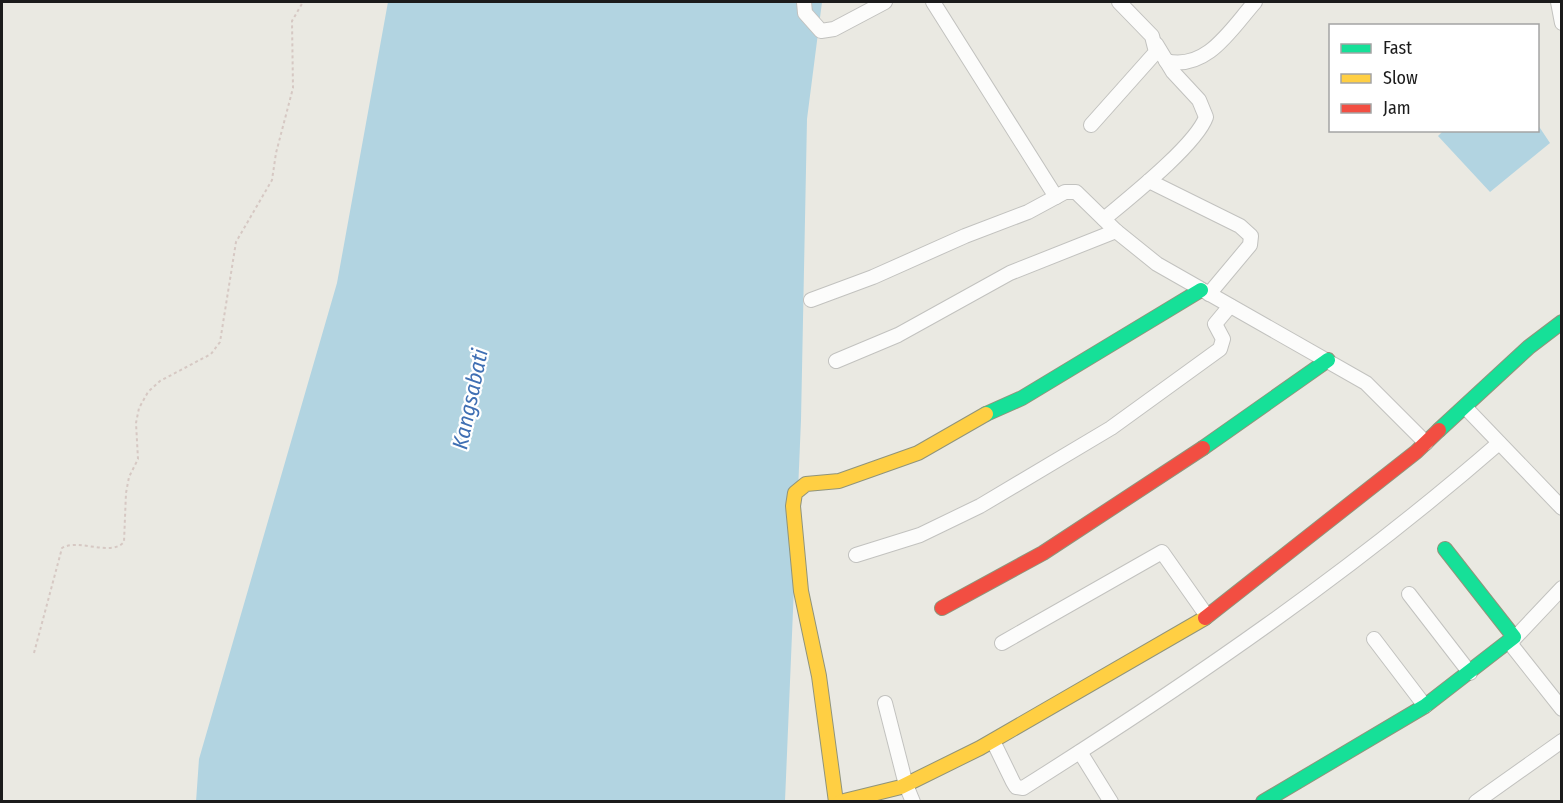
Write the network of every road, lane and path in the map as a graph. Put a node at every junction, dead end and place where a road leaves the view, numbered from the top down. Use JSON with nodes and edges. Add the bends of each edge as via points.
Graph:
{"nodes":[{"id":1,"x":303,"y":2,"type":"edge"},
{"id":2,"x":804,"y":2,"type":"edge"},
{"id":3,"x":885,"y":2,"type":"edge"},
{"id":4,"x":933,"y":2,"type":"edge"},
{"id":5,"x":1119,"y":2,"type":"edge"},
{"id":6,"x":1255,"y":2,"type":"edge"},
{"id":7,"x":1558,"y":2,"type":"edge"},
{"id":8,"x":1562,"y":23,"type":"edge"},
{"id":9,"x":1156,"y":44,"type":"junction"},
{"id":10,"x":1166,"y":61,"type":"junction"},
{"id":11,"x":1091,"y":125,"type":"dead end"},
{"id":12,"x":1149,"y":181,"type":"junction"},
{"id":13,"x":1056,"y":197,"type":"junction"},
{"id":14,"x":1104,"y":219,"type":"junction"},
{"id":15,"x":1116,"y":231,"type":"junction"},
{"id":16,"x":1205,"y":292,"type":"junction"},
{"id":17,"x":811,"y":300,"type":"dead end"},
{"id":18,"x":1230,"y":306,"type":"junction"},
{"id":19,"x":1562,"y":322,"type":"edge"},
{"id":20,"x":1328,"y":360,"type":"junction"},
{"id":21,"x":836,"y":361,"type":"dead end"},
{"id":22,"x":1465,"y":407,"type":"junction"},
{"id":23,"x":1426,"y":443,"type":"junction"},
{"id":24,"x":1499,"y":443,"type":"junction"},
{"id":25,"x":1562,"y":508,"type":"edge"},
{"id":26,"x":1445,"y":549,"type":"dead end"},
{"id":27,"x":856,"y":555,"type":"dead end"},
{"id":28,"x":1562,"y":588,"type":"edge"},
{"id":29,"x":1409,"y":594,"type":"dead end"},
{"id":30,"x":942,"y":608,"type":"dead end"},
{"id":31,"x":1207,"y":616,"type":"junction"},
{"id":32,"x":1514,"y":637,"type":"junction"},
{"id":33,"x":1374,"y":639,"type":"dead end"},
{"id":34,"x":1002,"y":643,"type":"dead end"},
{"id":35,"x":34,"y":653,"type":"dead end"},
{"id":36,"x":1470,"y":673,"type":"junction"},
{"id":37,"x":885,"y":703,"type":"dead end"},
{"id":38,"x":1425,"y":706,"type":"junction"},
{"id":39,"x":1562,"y":710,"type":"edge"},
{"id":40,"x":993,"y":741,"type":"junction"},
{"id":41,"x":1562,"y":741,"type":"edge"},
{"id":42,"x":1080,"y":752,"type":"junction"},
{"id":43,"x":906,"y":785,"type":"junction"},
{"id":44,"x":838,"y":801,"type":"edge"},
{"id":45,"x":913,"y":801,"type":"edge"},
{"id":46,"x":1111,"y":801,"type":"edge"},
{"id":47,"x":1263,"y":801,"type":"edge"},
{"id":48,"x":1476,"y":801,"type":"edge"}],
"edges":[{"from":1,"to":35,"type":"path","via":[[292,21],[293,88],[273,180],[236,242],[220,342],[211,354],[160,381],[148,392],[136,423],[138,459],[126,493],[124,542],[116,547],[62,548]]},
{"from":2,"to":3,"type":"street","via":[[805,13],[820,31],[834,29]]},
{"from":4,"to":13,"type":"street"},
{"from":5,"to":9,"type":"street"},
{"from":6,"to":10,"type":"street","via":[[1206,55],[1186,63]]},
{"from":7,"to":8,"type":"street"},
{"from":9,"to":10,"type":"street"},
{"from":9,"to":11,"type":"street","via":[[1153,58]]},
{"from":10,"to":12,"type":"street","via":[[1199,100],[1206,117],[1195,135]]},
{"from":12,"to":14,"type":"street"},
{"from":12,"to":16,"type":"street","via":[[1240,226],[1251,236],[1250,245]]},
{"from":13,"to":14,"type":"street","via":[[1076,192]]},
{"from":13,"to":17,"type":"street"},
{"from":14,"to":15,"type":"street"},
{"from":15,"to":16,"type":"street","via":[[1157,264]]},
{"from":15,"to":21,"type":"street","via":[[1011,273],[898,335]]},
{"from":16,"to":18,"type":"street"},
{"from":16,"to":44,"type":"street","via":[[1032,393],[997,407],[918,453],[839,481],[806,484],[795,493],[798,571]]},
{"from":18,"to":20,"type":"street"},
{"from":18,"to":27,"type":"street","via":[[1215,324],[1223,339],[1220,349],[1111,428],[945,525]]},
{"from":19,"to":22,"type":"street"},
{"from":20,"to":23,"type":"street","via":[[1366,383]]},
{"from":20,"to":30,"type":"street","via":[[1083,528],[1025,565]]},
{"from":22,"to":23,"type":"street"},
{"from":22,"to":24,"type":"street"},
{"from":23,"to":31,"type":"street"},
{"from":24,"to":25,"type":"street"},
{"from":24,"to":42,"type":"street","via":[[1444,491],[1294,605]]},
{"from":26,"to":32,"type":"street"},
{"from":28,"to":32,"type":"street"},
{"from":29,"to":36,"type":"street"},
{"from":31,"to":34,"type":"street","via":[[1162,552]]},
{"from":31,"to":40,"type":"street"},
{"from":32,"to":36,"type":"street"},
{"from":32,"to":39,"type":"street","via":[[1513,647]]},
{"from":33,"to":38,"type":"street"},
{"from":36,"to":38,"type":"street"},
{"from":37,"to":43,"type":"street"},
{"from":38,"to":47,"type":"street"},
{"from":40,"to":42,"type":"street","via":[[1013,782],[1020,788]]},
{"from":40,"to":43,"type":"street"},
{"from":41,"to":48,"type":"street"},
{"from":42,"to":46,"type":"street"},
{"from":43,"to":44,"type":"street"},
{"from":43,"to":45,"type":"street"}]}
